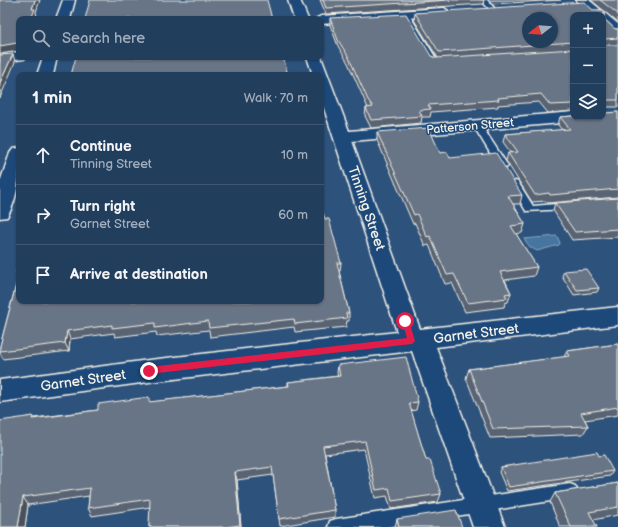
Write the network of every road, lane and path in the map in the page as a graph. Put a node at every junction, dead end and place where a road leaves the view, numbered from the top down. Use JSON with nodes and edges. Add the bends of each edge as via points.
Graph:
{"nodes":[{"id":1,"x":69,"y":0,"type":"edge"},
{"id":2,"x":294,"y":0,"type":"edge"},
{"id":3,"x":583,"y":1,"type":"edge"},
{"id":4,"x":567,"y":4,"type":"edge"},
{"id":5,"x":484,"y":6,"type":"edge"},
{"id":6,"x":507,"y":8,"type":"edge"},
{"id":7,"x":453,"y":11,"type":"edge"},
{"id":8,"x":596,"y":12,"type":"edge"},
{"id":9,"x":406,"y":14,"type":"junction"},
{"id":10,"x":64,"y":16,"type":"edge"},
{"id":11,"x":300,"y":16,"type":"edge"},
{"id":12,"x":324,"y":20,"type":"edge"},
{"id":13,"x":606,"y":21,"type":"edge"},
{"id":14,"x":618,"y":31,"type":"edge"},
{"id":15,"x":16,"y":56,"type":"edge"},
{"id":16,"x":0,"y":58,"type":"edge"},
{"id":17,"x":49,"y":60,"type":"edge"},
{"id":18,"x":315,"y":60,"type":"edge"},
{"id":19,"x":451,"y":61,"type":"edge"},
{"id":20,"x":46,"y":72,"type":"edge"},
{"id":21,"x":320,"y":72,"type":"edge"},
{"id":22,"x":324,"y":85,"type":"edge"},
{"id":23,"x":570,"y":117,"type":"edge"},
{"id":24,"x":477,"y":125,"type":"junction"},
{"id":25,"x":342,"y":137,"type":"junction"},
{"id":26,"x":16,"y":158,"type":"edge"},
{"id":27,"x":6,"y":176,"type":"edge"},
{"id":28,"x":581,"y":204,"type":"edge"},
{"id":29,"x":0,"y":212,"type":"edge"},
{"id":30,"x":618,"y":316,"type":"edge"},
{"id":31,"x":416,"y":340,"type":"junction"},
{"id":32,"x":0,"y":391,"type":"edge"},
{"id":33,"x":588,"y":488,"type":"edge"},
{"id":34,"x":485,"y":516,"type":"edge"},
{"id":35,"x":336,"y":527,"type":"edge"}],
"edges":[{"from":1,"to":10,"type":"street"},
{"from":2,"to":11,"type":"street"},
{"from":3,"to":4,"type":"street"},
{"from":3,"to":8,"type":"street"},
{"from":5,"to":6,"type":"street"},
{"from":7,"to":9,"type":"street"},
{"from":9,"to":12,"type":"street"},
{"from":9,"to":19,"type":"lane","via":[[435,62]]},
{"from":13,"to":14,"type":"street"},
{"from":15,"to":16,"type":"street"},
{"from":17,"to":20,"type":"street"},
{"from":18,"to":21,"type":"street","name":"Tinning Street"},
{"from":22,"to":25,"type":"street","name":"Tinning Street"},
{"from":23,"to":24,"type":"street","name":"Patterson Street"},
{"from":24,"to":25,"type":"street","name":"Patterson Street"},
{"from":24,"to":28,"type":"lane","via":[[530,209]]},
{"from":25,"to":31,"type":"street","name":"Tinning Street"},
{"from":26,"to":27,"type":"street"},
{"from":27,"to":29,"type":"street"},
{"from":30,"to":31,"type":"street","name":"Garnet Street"},
{"from":31,"to":32,"type":"street","name":"Garnet Street"},
{"from":31,"to":34,"type":"street","name":"Tinning Street"},
{"from":33,"to":34,"type":"lane"},
{"from":34,"to":35,"type":"lane"}]}
